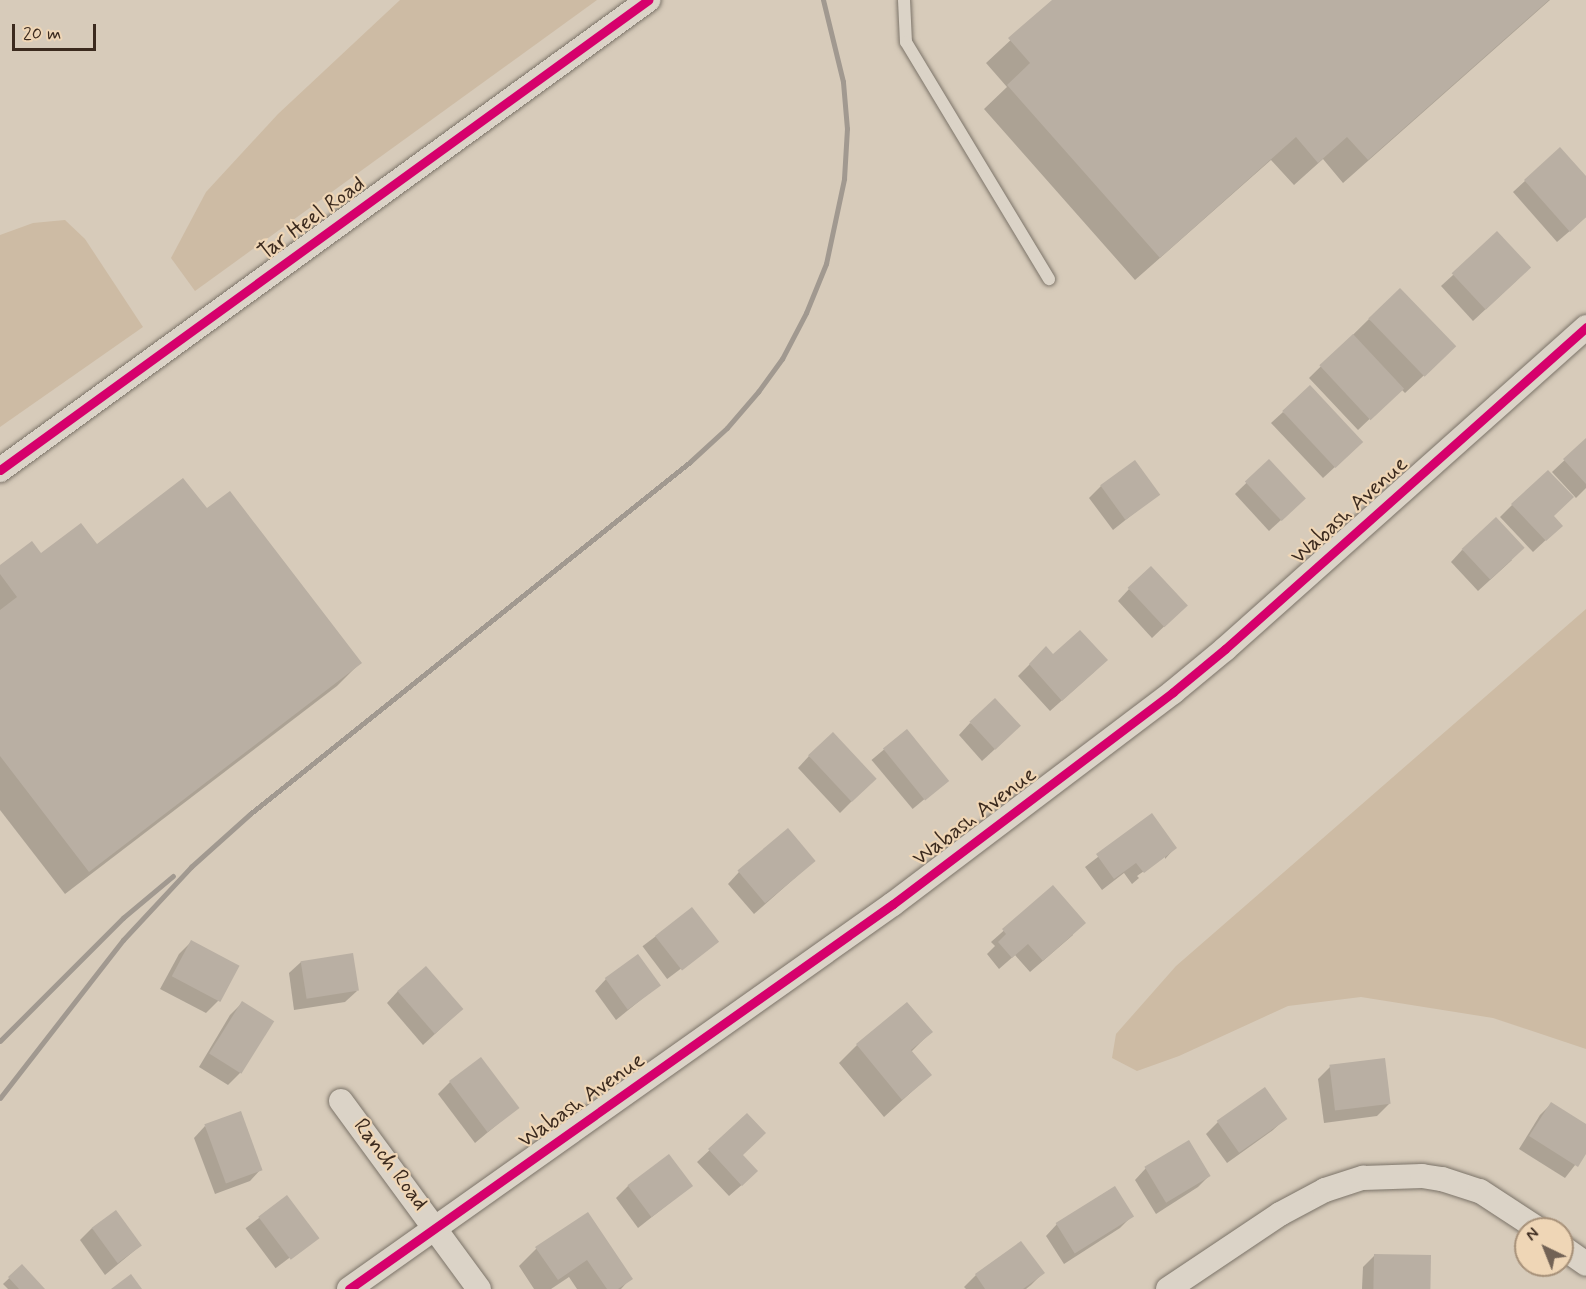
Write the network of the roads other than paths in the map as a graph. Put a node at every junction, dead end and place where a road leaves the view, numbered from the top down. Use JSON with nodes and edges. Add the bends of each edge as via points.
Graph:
{"nodes":[{"id":1,"x":648,"y":0,"type":"edge"},
{"id":2,"x":904,"y":0,"type":"edge"},
{"id":3,"x":1049,"y":279,"type":"dead end"},
{"id":4,"x":1586,"y":327,"type":"edge"},
{"id":5,"x":0,"y":470,"type":"edge"},
{"id":6,"x":341,"y":1101,"type":"dead end"},
{"id":7,"x":1520,"y":1217,"type":"edge"},
{"id":8,"x":436,"y":1228,"type":"junction"},
{"id":9,"x":349,"y":1289,"type":"edge"},
{"id":10,"x":479,"y":1289,"type":"edge"},
{"id":11,"x":1168,"y":1289,"type":"edge"}],
"edges":[{"from":1,"to":5,"type":"street","name":"Tar Heel Road"},
{"from":2,"to":3,"type":"lane","via":[[906,42]]},
{"from":4,"to":8,"type":"street","name":"Wabash Avenue","via":[[1173,692],[893,904]]},
{"from":6,"to":8,"type":"street","name":"Ranch Road"},
{"from":7,"to":11,"type":"street","via":[[1480,1191],[1442,1179],[1383,1175],[1363,1178],[1325,1190],[1280,1214]]},
{"from":8,"to":9,"type":"street","name":"Wabash Avenue"},
{"from":8,"to":10,"type":"street","name":"Ranch Road"}]}
